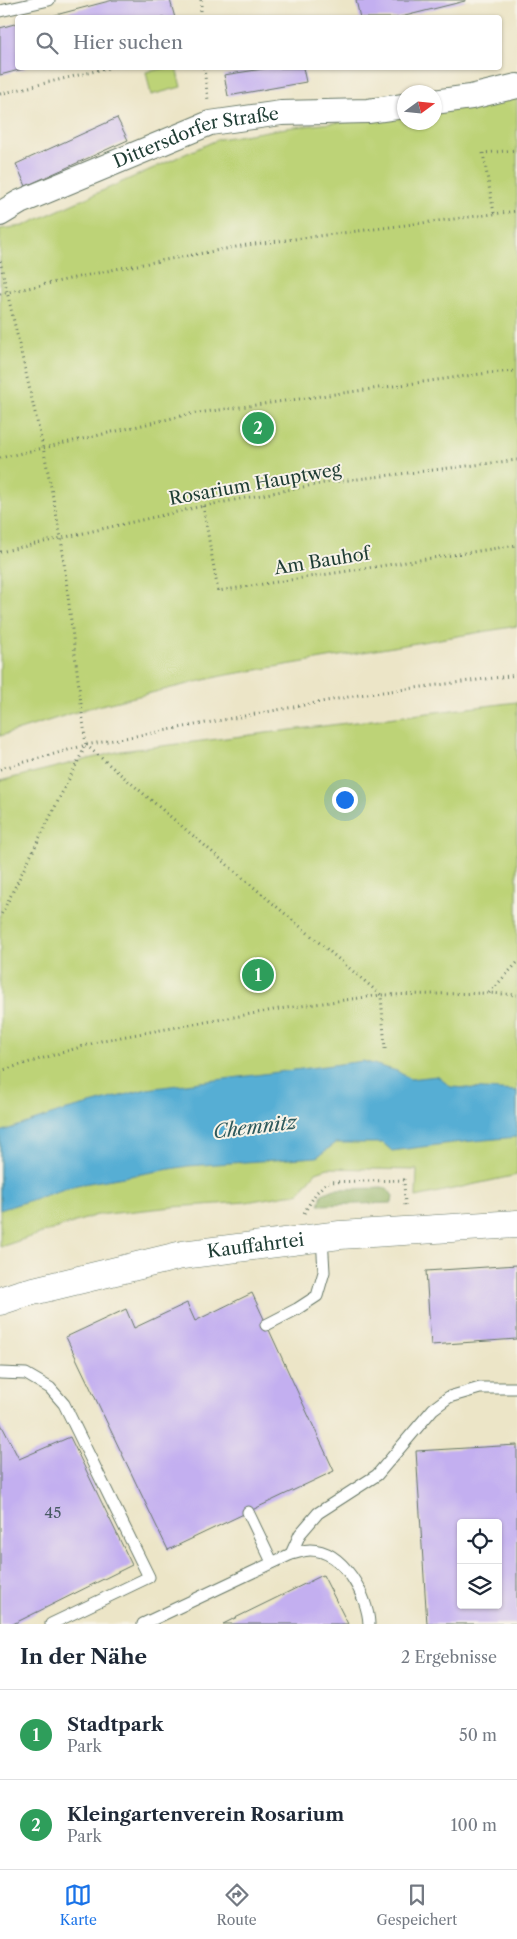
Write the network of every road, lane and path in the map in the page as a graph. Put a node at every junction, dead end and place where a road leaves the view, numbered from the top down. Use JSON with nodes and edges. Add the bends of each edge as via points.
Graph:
{"nodes":[{"id":1,"x":49,"y":0,"type":"edge"},
{"id":2,"x":201,"y":0,"type":"edge"},
{"id":3,"x":0,"y":11,"type":"edge"},
{"id":4,"x":201,"y":15,"type":"edge"},
{"id":5,"x":100,"y":70,"type":"edge"},
{"id":6,"x":204,"y":70,"type":"edge"},
{"id":7,"x":517,"y":86,"type":"edge"},
{"id":8,"x":0,"y":94,"type":"edge"},
{"id":9,"x":442,"y":101,"type":"edge"},
{"id":10,"x":397,"y":107,"type":"edge"},
{"id":11,"x":210,"y":123,"type":"junction"},
{"id":12,"x":517,"y":150,"type":"edge"},
{"id":13,"x":517,"y":211,"type":"edge"},
{"id":14,"x":494,"y":213,"type":"junction"},
{"id":15,"x":0,"y":214,"type":"edge"},
{"id":16,"x":0,"y":261,"type":"edge"},
{"id":17,"x":7,"y":292,"type":"junction"},
{"id":18,"x":0,"y":294,"type":"edge"},
{"id":19,"x":517,"y":371,"type":"edge"},
{"id":20,"x":43,"y":447,"type":"junction"},
{"id":21,"x":0,"y":458,"type":"edge"},
{"id":22,"x":517,"y":460,"type":"edge"},
{"id":23,"x":203,"y":506,"type":"junction"},
{"id":24,"x":61,"y":538,"type":"junction"},
{"id":25,"x":517,"y":545,"type":"edge"},
{"id":26,"x":0,"y":552,"type":"edge"},
{"id":27,"x":517,"y":675,"type":"edge"},
{"id":28,"x":86,"y":745,"type":"junction"},
{"id":29,"x":0,"y":769,"type":"edge"},
{"id":30,"x":0,"y":917,"type":"edge"},
{"id":31,"x":517,"y":963,"type":"edge"},
{"id":32,"x":489,"y":993,"type":"junction"},
{"id":33,"x":381,"y":995,"type":"junction"},
{"id":34,"x":517,"y":995,"type":"edge"},
{"id":35,"x":385,"y":1049,"type":"dead end"},
{"id":36,"x":0,"y":1071,"type":"edge"},
{"id":37,"x":406,"y":1208,"type":"dead end"},
{"id":38,"x":304,"y":1214,"type":"dead end"},
{"id":39,"x":517,"y":1224,"type":"edge"},
{"id":40,"x":322,"y":1237,"type":"junction"},
{"id":41,"x":0,"y":1302,"type":"edge"},
{"id":42,"x":266,"y":1325,"type":"dead end"},
{"id":43,"x":0,"y":1373,"type":"edge"},
{"id":44,"x":517,"y":1388,"type":"edge"},
{"id":45,"x":248,"y":1512,"type":"dead end"},
{"id":46,"x":291,"y":1554,"type":"junction"},
{"id":47,"x":272,"y":1562,"type":"junction"},
{"id":48,"x":51,"y":1624,"type":"edge"},
{"id":49,"x":143,"y":1624,"type":"edge"},
{"id":50,"x":369,"y":1624,"type":"edge"}],
"edges":[{"from":1,"to":3,"type":"lane"},
{"from":2,"to":4,"type":"path"},
{"from":5,"to":8,"type":"path"},
{"from":6,"to":11,"type":"path"},
{"from":7,"to":9,"type":"street"},
{"from":10,"to":11,"type":"street","name":"Dittersdorfer Straße","via":[[368,111],[281,113]]},
{"from":11,"to":15,"type":"street","name":"Dittersdorfer Straße","via":[[20,202]]},
{"from":12,"to":14,"type":"path","via":[[483,153]]},
{"from":13,"to":14,"type":"path"},
{"from":14,"to":17,"type":"path","via":[[247,245]]},
{"from":16,"to":17,"type":"path"},
{"from":17,"to":18,"type":"path"},
{"from":17,"to":20,"type":"path"},
{"from":19,"to":20,"type":"path","via":[[459,376],[190,414]]},
{"from":20,"to":21,"type":"path"},
{"from":20,"to":24,"type":"path"},
{"from":22,"to":23,"type":"path","name":"Rosarium Hauptweg","via":[[324,484]]},
{"from":23,"to":24,"type":"path","name":"Rosarium Hauptweg"},
{"from":23,"to":25,"type":"path","name":"Am Bauhof","via":[[218,591]]},
{"from":24,"to":26,"type":"path","name":"Rosarium Hauptweg"},
{"from":24,"to":28,"type":"path"},
{"from":27,"to":28,"type":"path","via":[[359,695]]},
{"from":28,"to":29,"type":"path"},
{"from":28,"to":30,"type":"path"},
{"from":28,"to":33,"type":"path"},
{"from":31,"to":32,"type":"path"},
{"from":32,"to":33,"type":"path"},
{"from":32,"to":34,"type":"path"},
{"from":33,"to":35,"type":"path"},
{"from":33,"to":36,"type":"path","via":[[279,1009],[104,1040]]},
{"from":37,"to":38,"type":"path","via":[[404,1180],[327,1182]]},
{"from":39,"to":40,"type":"street","name":"Kauffahrtei"},
{"from":40,"to":41,"type":"street","name":"Kauffahrtei","via":[[182,1255],[20,1294]]},
{"from":40,"to":42,"type":"lane","via":[[324,1272],[317,1296]]},
{"from":43,"to":48,"type":"lane","via":[[26,1374],[50,1388],[64,1404],[149,1577]]},
{"from":44,"to":46,"type":"lane","via":[[480,1388],[449,1397],[433,1409],[377,1475],[318,1513],[300,1534]]},
{"from":45,"to":47,"type":"lane"},
{"from":46,"to":47,"type":"lane"},
{"from":46,"to":50,"type":"lane","via":[[311,1550],[334,1557],[361,1592]]},
{"from":47,"to":49,"type":"lane"}]}
